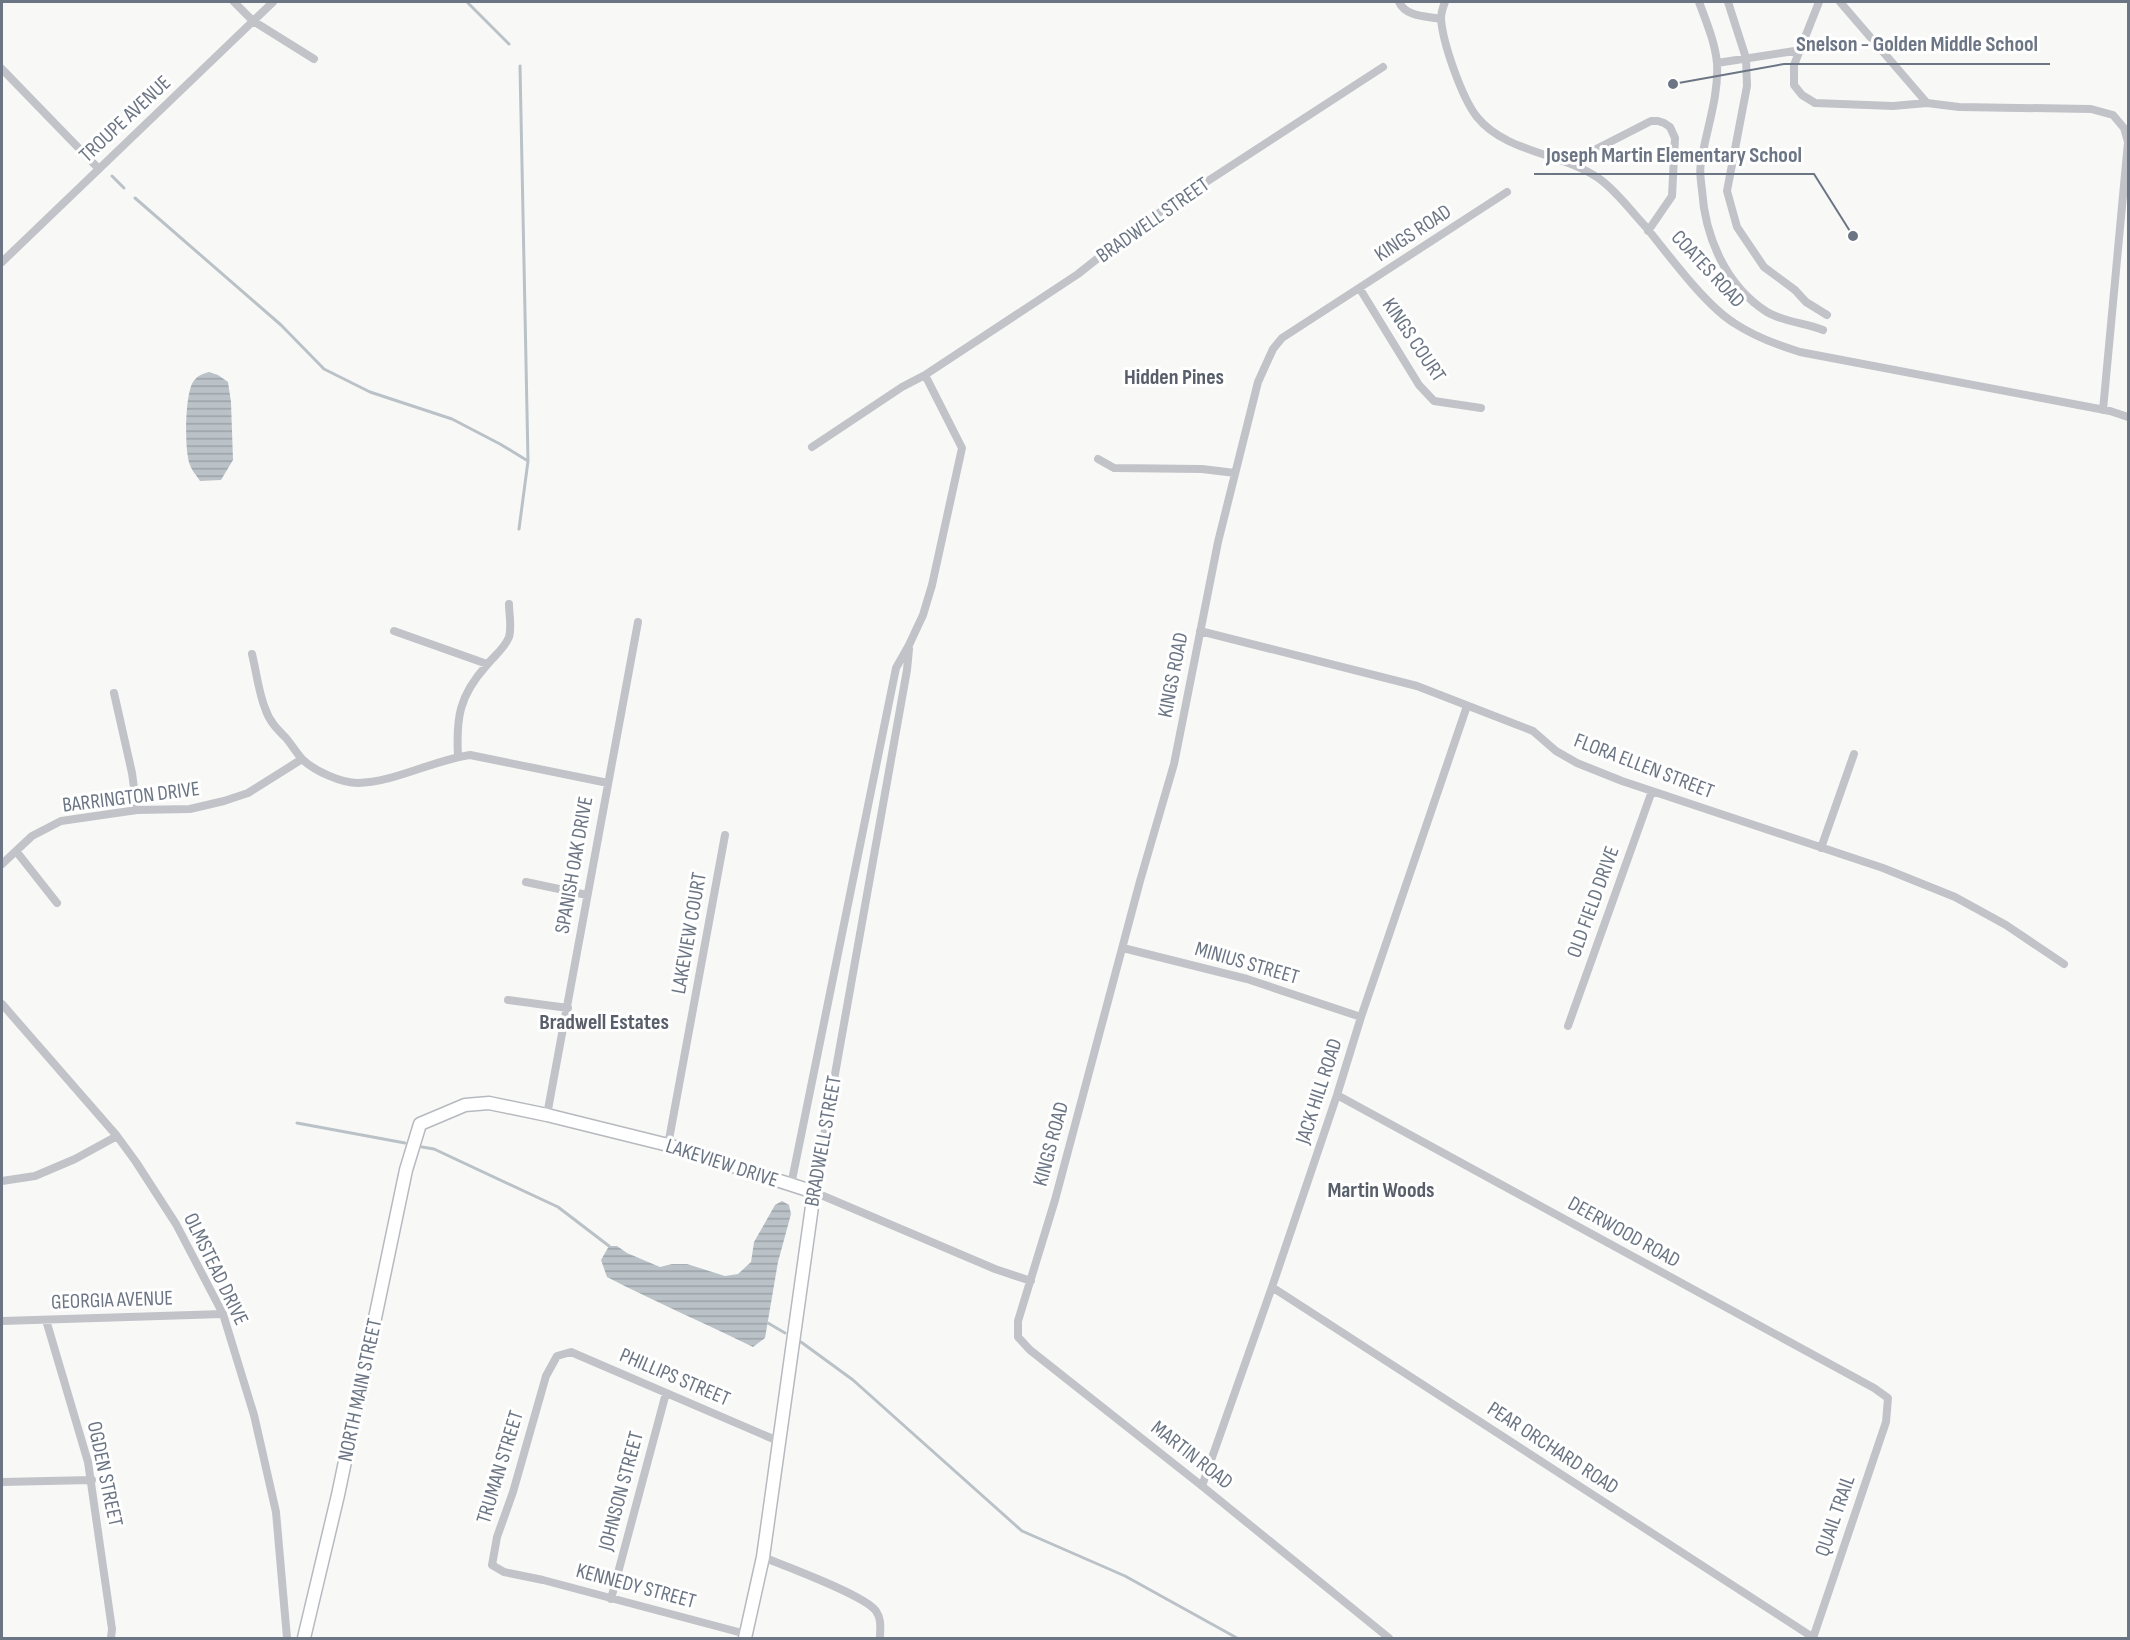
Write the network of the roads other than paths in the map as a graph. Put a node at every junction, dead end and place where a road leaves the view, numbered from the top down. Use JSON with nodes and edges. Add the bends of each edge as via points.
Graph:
{"nodes":[{"id":1,"x":234,"y":2,"type":"edge"},
{"id":2,"x":273,"y":2,"type":"edge"},
{"id":3,"x":1399,"y":2,"type":"edge"},
{"id":4,"x":1444,"y":2,"type":"edge"},
{"id":5,"x":1699,"y":2,"type":"edge"},
{"id":6,"x":1728,"y":2,"type":"edge"},
{"id":7,"x":1819,"y":2,"type":"edge"},
{"id":8,"x":1840,"y":2,"type":"edge"},
{"id":9,"x":1441,"y":19,"type":"junction"},
{"id":10,"x":253,"y":21,"type":"junction"},
{"id":11,"x":1801,"y":50,"type":"junction"},
{"id":12,"x":1746,"y":58,"type":"junction"},
{"id":13,"x":314,"y":59,"type":"dead end"},
{"id":14,"x":1717,"y":63,"type":"junction"},
{"id":15,"x":1383,"y":67,"type":"dead end"},
{"id":16,"x":2,"y":69,"type":"edge"},
{"id":17,"x":1927,"y":103,"type":"junction"},
{"id":18,"x":1569,"y":162,"type":"junction"},
{"id":19,"x":98,"y":168,"type":"junction"},
{"id":20,"x":1507,"y":192,"type":"dead end"},
{"id":21,"x":2126,"y":192,"type":"edge"},
{"id":22,"x":1648,"y":231,"type":"junction"},
{"id":23,"x":2,"y":262,"type":"edge"},
{"id":24,"x":1360,"y":289,"type":"junction"},
{"id":25,"x":1827,"y":315,"type":"dead end"},
{"id":26,"x":1823,"y":330,"type":"dead end"},
{"id":27,"x":925,"y":375,"type":"junction"},
{"id":28,"x":1481,"y":408,"type":"dead end"},
{"id":29,"x":2103,"y":410,"type":"junction"},
{"id":30,"x":2128,"y":417,"type":"edge"},
{"id":31,"x":812,"y":447,"type":"dead end"},
{"id":32,"x":1098,"y":459,"type":"dead end"},
{"id":33,"x":1235,"y":473,"type":"junction"},
{"id":34,"x":509,"y":604,"type":"dead end"},
{"id":35,"x":638,"y":622,"type":"dead end"},
{"id":36,"x":394,"y":631,"type":"dead end"},
{"id":37,"x":1200,"y":631,"type":"junction"},
{"id":38,"x":909,"y":645,"type":"junction"},
{"id":39,"x":252,"y":654,"type":"dead end"},
{"id":40,"x":487,"y":664,"type":"junction"},
{"id":41,"x":114,"y":693,"type":"dead end"},
{"id":42,"x":1467,"y":706,"type":"junction"},
{"id":43,"x":1854,"y":754,"type":"dead end"},
{"id":44,"x":458,"y":757,"type":"junction"},
{"id":45,"x":302,"y":759,"type":"junction"},
{"id":46,"x":608,"y":783,"type":"junction"},
{"id":47,"x":1652,"y":791,"type":"junction"},
{"id":48,"x":137,"y":810,"type":"junction"},
{"id":49,"x":725,"y":835,"type":"dead end"},
{"id":50,"x":1821,"y":848,"type":"junction"},
{"id":51,"x":16,"y":851,"type":"junction"},
{"id":52,"x":2,"y":864,"type":"edge"},
{"id":53,"x":526,"y":882,"type":"dead end"},
{"id":54,"x":587,"y":895,"type":"junction"},
{"id":55,"x":57,"y":903,"type":"dead end"},
{"id":56,"x":1123,"y":948,"type":"junction"},
{"id":57,"x":2064,"y":964,"type":"dead end"},
{"id":58,"x":508,"y":1000,"type":"dead end"},
{"id":59,"x":2,"y":1004,"type":"edge"},
{"id":60,"x":568,"y":1008,"type":"junction"},
{"id":61,"x":1361,"y":1017,"type":"junction"},
{"id":62,"x":1568,"y":1026,"type":"dead end"},
{"id":63,"x":1337,"y":1095,"type":"junction"},
{"id":64,"x":547,"y":1114,"type":"junction"},
{"id":65,"x":117,"y":1136,"type":"junction"},
{"id":66,"x":415,"y":1140,"type":"joint"},
{"id":67,"x":668,"y":1145,"type":"junction"},
{"id":68,"x":2,"y":1181,"type":"edge"},
{"id":69,"x":791,"y":1185,"type":"junction"},
{"id":70,"x":814,"y":1191,"type":"junction"},
{"id":71,"x":1031,"y":1281,"type":"junction"},
{"id":72,"x":1272,"y":1287,"type":"junction"},
{"id":73,"x":223,"y":1314,"type":"junction"},
{"id":74,"x":46,"y":1320,"type":"junction"},
{"id":75,"x":2,"y":1321,"type":"edge"},
{"id":76,"x":557,"y":1356,"type":"joint"},
{"id":77,"x":666,"y":1393,"type":"junction"},
{"id":78,"x":1887,"y":1405,"type":"joint"},
{"id":79,"x":778,"y":1442,"type":"junction"},
{"id":80,"x":92,"y":1480,"type":"junction"},
{"id":81,"x":2,"y":1482,"type":"edge"},
{"id":82,"x":1202,"y":1486,"type":"junction"},
{"id":83,"x":763,"y":1557,"type":"junction"},
{"id":84,"x":517,"y":1575,"type":"joint"},
{"id":85,"x":611,"y":1599,"type":"junction"},
{"id":86,"x":746,"y":1636,"type":"edge"},
{"id":87,"x":111,"y":1638,"type":"edge"},
{"id":88,"x":287,"y":1638,"type":"edge"},
{"id":89,"x":304,"y":1638,"type":"edge"},
{"id":90,"x":880,"y":1638,"type":"edge"},
{"id":91,"x":1389,"y":1638,"type":"edge"},
{"id":92,"x":1813,"y":1638,"type":"edge"}],
"edges":[{"from":1,"to":10,"type":"street"},
{"from":2,"to":10,"type":"street","name":"TROUPE AVENUE"},
{"from":3,"to":9,"type":"street","via":[[1413,15]]},
{"from":4,"to":9,"type":"street","name":"COATES ROAD"},
{"from":5,"to":14,"type":"street"},
{"from":6,"to":12,"type":"street"},
{"from":7,"to":11,"type":"street"},
{"from":8,"to":17,"type":"street"},
{"from":9,"to":18,"type":"street","name":"COATES ROAD","via":[[1464,96],[1478,118],[1494,132],[1530,151]]},
{"from":10,"to":13,"type":"street"},
{"from":10,"to":19,"type":"street","name":"TROUPE AVENUE"},
{"from":11,"to":12,"type":"street"},
{"from":11,"to":17,"type":"street","via":[[1794,65],[1794,85],[1815,103]]},
{"from":12,"to":14,"type":"street"},
{"from":12,"to":25,"type":"street","via":[[1747,86],[1727,191],[1737,227],[1764,267]]},
{"from":14,"to":26,"type":"street","via":[[1700,166],[1711,239],[1736,285],[1767,312]]},
{"from":15,"to":27,"type":"street","name":"BRADWELL STREET","via":[[1137,227],[1078,274]]},
{"from":16,"to":19,"type":"street"},
{"from":17,"to":21,"type":"street","via":[[2091,109],[2113,115],[2124,128],[2128,142]]},
{"from":18,"to":22,"type":"street","name":"COATES ROAD","via":[[1603,181]]},
{"from":18,"to":22,"type":"street","via":[[1651,121],[1670,127],[1675,138],[1672,196]]},
{"from":19,"to":23,"type":"street","name":"TROUPE AVENUE"},
{"from":20,"to":24,"type":"street","name":"KINGS ROAD"},
{"from":21,"to":29,"type":"street"},
{"from":22,"to":29,"type":"street","name":"COATES ROAD","via":[[1711,304],[1732,322],[1764,340],[1800,352]]},
{"from":24,"to":28,"type":"street","name":"KINGS COURT","via":[[1419,385],[1434,401]]},
{"from":24,"to":33,"type":"street","name":"KINGS ROAD","via":[[1282,338],[1273,349],[1258,382]]},
{"from":27,"to":31,"type":"street","name":"BRADWELL STREET"},
{"from":27,"to":38,"type":"street","name":"BRADWELL STREET","via":[[962,448],[939,562]]},
{"from":29,"to":30,"type":"street","name":"COATES ROAD"},
{"from":32,"to":33,"type":"street","via":[[1114,468]]},
{"from":33,"to":37,"type":"street","name":"KINGS ROAD"},
{"from":34,"to":40,"type":"street","via":[[510,635]]},
{"from":35,"to":46,"type":"street","name":"SPANISH OAK DRIVE"},
{"from":36,"to":40,"type":"street"},
{"from":37,"to":42,"type":"street","name":"FLORA ELLEN STREET","via":[[1417,686]]},
{"from":37,"to":56,"type":"street","name":"KINGS ROAD","via":[[1174,764]]},
{"from":38,"to":69,"type":"street","name":"BRADWELL STREET","via":[[896,668]]},
{"from":38,"to":70,"type":"street","name":"BRADWELL STREET"},
{"from":39,"to":45,"type":"street","via":[[264,708]]},
{"from":40,"to":44,"type":"street","via":[[459,713]]},
{"from":41,"to":48,"type":"street"},
{"from":42,"to":47,"type":"street","name":"FLORA ELLEN STREET","via":[[1533,731],[1577,763]]},
{"from":42,"to":61,"type":"street","name":"JACK HILL ROAD"},
{"from":43,"to":50,"type":"street"},
{"from":44,"to":45,"type":"street","via":[[357,783],[317,771]]},
{"from":44,"to":46,"type":"street","via":[[470,755]]},
{"from":45,"to":48,"type":"street","name":"BARRINGTON DRIVE","via":[[248,793],[224,801],[190,809]]},
{"from":46,"to":54,"type":"street","name":"SPANISH OAK DRIVE"},
{"from":47,"to":50,"type":"street","name":"FLORA ELLEN STREET"},
{"from":47,"to":62,"type":"street","name":"OLD FIELD DRIVE"},
{"from":48,"to":51,"type":"street","name":"BARRINGTON DRIVE","via":[[61,821],[32,836]]},
{"from":49,"to":67,"type":"street","name":"LAKEVIEW COURT"},
{"from":50,"to":57,"type":"street","name":"FLORA ELLEN STREET","via":[[1954,897],[2006,925]]},
{"from":51,"to":52,"type":"street","name":"BARRINGTON DRIVE"},
{"from":51,"to":55,"type":"street"},
{"from":53,"to":54,"type":"street"},
{"from":54,"to":60,"type":"street","name":"SPANISH OAK DRIVE"},
{"from":56,"to":61,"type":"street","name":"MINIUS STREET","via":[[1247,979]]},
{"from":56,"to":71,"type":"street","name":"KINGS ROAD"},
{"from":58,"to":60,"type":"street"},
{"from":59,"to":65,"type":"street","name":"OLMSTEAD DRIVE"},
{"from":60,"to":64,"type":"street","name":"SPANISH OAK DRIVE"},
{"from":61,"to":63,"type":"street","name":"JACK HILL ROAD"},
{"from":63,"to":72,"type":"street","name":"JACK HILL ROAD"},
{"from":63,"to":78,"type":"street","name":"DEERWOOD ROAD","via":[[1874,1388],[1888,1398]]},
{"from":64,"to":66,"type":"street","name":"LAKEVIEW DRIVE","via":[[489,1103],[465,1105],[420,1124]]},
{"from":64,"to":67,"type":"street","name":"LAKEVIEW DRIVE"},
{"from":65,"to":68,"type":"street","via":[[35,1176]]},
{"from":65,"to":73,"type":"street","name":"OLMSTEAD DRIVE","via":[[176,1224]]},
{"from":66,"to":89,"type":"street","name":"NORTH MAIN STREET"},
{"from":67,"to":69,"type":"street","name":"LAKEVIEW DRIVE"},
{"from":69,"to":70,"type":"street","name":"LAKEVIEW DRIVE"},
{"from":70,"to":71,"type":"street","name":"LAKEVIEW DRIVE"},
{"from":70,"to":79,"type":"street","name":"BRADWELL STREET"},
{"from":71,"to":82,"type":"street","name":"MARTIN ROAD","via":[[1018,1321],[1018,1337]]},
{"from":72,"to":82,"type":"street","name":"JACK HILL ROAD"},
{"from":72,"to":92,"type":"street","name":"PEAR ORCHARD ROAD"},
{"from":73,"to":74,"type":"street","name":"GEORGIA AVENUE"},
{"from":73,"to":88,"type":"street","name":"OLMSTEAD DRIVE","via":[[254,1415],[276,1512]]},
{"from":74,"to":75,"type":"street","name":"GEORGIA AVENUE"},
{"from":74,"to":80,"type":"street","name":"OGDEN STREET"},
{"from":76,"to":77,"type":"street","name":"PHILLIPS STREET","via":[[570,1352]]},
{"from":76,"to":84,"type":"street","name":"TRUMAN STREET","via":[[546,1376],[497,1537],[492,1565]]},
{"from":77,"to":79,"type":"street","name":"PHILLIPS STREET"},
{"from":77,"to":85,"type":"street","name":"JOHNSON STREET"},
{"from":78,"to":92,"type":"street","name":"QUAIL TRAIL","via":[[1886,1422]]},
{"from":79,"to":83,"type":"street","name":"BRADWELL STREET"},
{"from":80,"to":81,"type":"street"},
{"from":80,"to":87,"type":"street","name":"OGDEN STREET"},
{"from":82,"to":91,"type":"street","name":"MARTIN ROAD"},
{"from":83,"to":86,"type":"street","name":"BRADWELL STREET"},
{"from":83,"to":90,"type":"street","via":[[851,1595],[875,1610],[881,1621]]},
{"from":84,"to":85,"type":"street","name":"KENNEDY STREET"},
{"from":85,"to":86,"type":"street","name":"KENNEDY STREET"}]}
